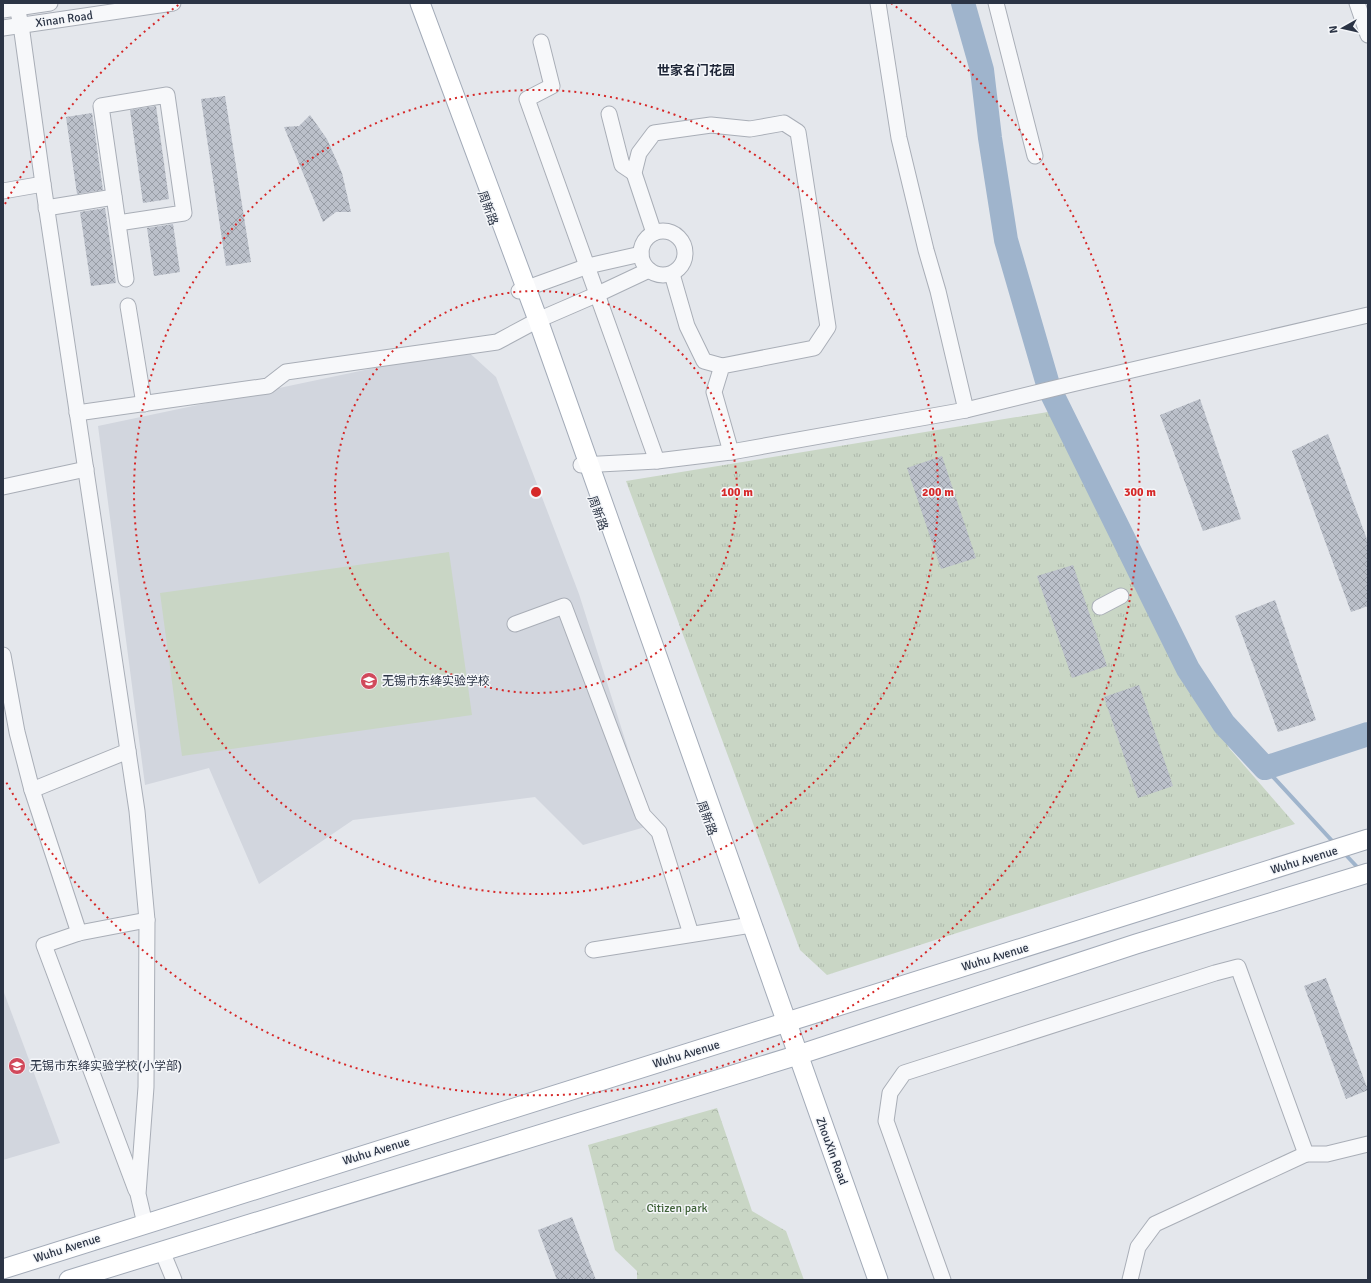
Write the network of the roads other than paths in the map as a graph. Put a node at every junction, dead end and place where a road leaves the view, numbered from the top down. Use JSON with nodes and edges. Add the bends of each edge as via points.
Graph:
{"nodes":[{"id":1,"x":50,"y":3,"type":"edge"},
{"id":2,"x":173,"y":3,"type":"edge"},
{"id":3,"x":412,"y":3,"type":"edge"},
{"id":4,"x":420,"y":3,"type":"edge"},
{"id":5,"x":878,"y":3,"type":"edge"},
{"id":6,"x":996,"y":3,"type":"edge"},
{"id":7,"x":1357,"y":3,"type":"edge"},
{"id":8,"x":12,"y":7,"type":"edge"},
{"id":9,"x":20,"y":25,"type":"junction"},
{"id":10,"x":3,"y":28,"type":"edge"},
{"id":11,"x":1368,"y":35,"type":"edge"},
{"id":12,"x":541,"y":42,"type":"dead end"},
{"id":13,"x":609,"y":114,"type":"dead end"},
{"id":14,"x":1035,"y":156,"type":"dead end"},
{"id":15,"x":634,"y":173,"type":"junction"},
{"id":16,"x":43,"y":184,"type":"junction"},
{"id":17,"x":3,"y":191,"type":"edge"},
{"id":18,"x":114,"y":197,"type":"junction"},
{"id":19,"x":46,"y":208,"type":"junction"},
{"id":20,"x":118,"y":223,"type":"junction"},
{"id":21,"x":654,"y":233,"type":"junction"},
{"id":22,"x":641,"y":254,"type":"junction"},
{"id":23,"x":588,"y":266,"type":"junction"},
{"id":24,"x":648,"y":270,"type":"junction"},
{"id":25,"x":672,"y":274,"type":"junction"},
{"id":26,"x":126,"y":279,"type":"dead end"},
{"id":27,"x":523,"y":289,"type":"junction"},
{"id":28,"x":598,"y":294,"type":"junction"},
{"id":29,"x":128,"y":306,"type":"dead end"},
{"id":30,"x":1368,"y":314,"type":"edge"},
{"id":31,"x":534,"y":322,"type":"junction"},
{"id":32,"x":722,"y":366,"type":"junction"},
{"id":33,"x":144,"y":404,"type":"junction"},
{"id":34,"x":966,"y":410,"type":"junction"},
{"id":35,"x":77,"y":413,"type":"junction"},
{"id":36,"x":731,"y":452,"type":"junction"},
{"id":37,"x":657,"y":461,"type":"junction"},
{"id":38,"x":585,"y":464,"type":"junction"},
{"id":39,"x":86,"y":469,"type":"junction"},
{"id":40,"x":3,"y":487,"type":"edge"},
{"id":41,"x":1121,"y":596,"type":"dead end"},
{"id":42,"x":1100,"y":607,"type":"dead end"},
{"id":43,"x":515,"y":624,"type":"dead end"},
{"id":44,"x":3,"y":655,"type":"edge"},
{"id":45,"x":128,"y":751,"type":"junction"},
{"id":46,"x":32,"y":790,"type":"junction"},
{"id":47,"x":1368,"y":839,"type":"edge"},
{"id":48,"x":1368,"y":873,"type":"edge"},
{"id":49,"x":147,"y":920,"type":"junction"},
{"id":50,"x":745,"y":926,"type":"junction"},
{"id":51,"x":79,"y":932,"type":"junction"},
{"id":52,"x":691,"y":934,"type":"junction"},
{"id":53,"x":593,"y":950,"type":"dead end"},
{"id":54,"x":783,"y":1024,"type":"junction"},
{"id":55,"x":794,"y":1056,"type":"junction"},
{"id":56,"x":1368,"y":1144,"type":"edge"},
{"id":57,"x":1306,"y":1154,"type":"junction"},
{"id":58,"x":138,"y":1194,"type":"junction"},
{"id":59,"x":145,"y":1224,"type":"junction"},
{"id":60,"x":158,"y":1252,"type":"junction"},
{"id":61,"x":3,"y":1269,"type":"edge"},
{"id":62,"x":69,"y":1280,"type":"edge"},
{"id":63,"x":165,"y":1280,"type":"edge"},
{"id":64,"x":174,"y":1280,"type":"edge"},
{"id":65,"x":869,"y":1280,"type":"edge"},
{"id":66,"x":878,"y":1280,"type":"edge"},
{"id":67,"x":942,"y":1280,"type":"edge"},
{"id":68,"x":1130,"y":1280,"type":"edge"}],
"edges":[{"from":1,"to":8,"type":"street","name":"Xinan Road"},
{"from":2,"to":9,"type":"street","name":"Xinan Road"},
{"from":3,"to":27,"type":"main road","name":"周新路"},
{"from":4,"to":27,"type":"main road","name":"周新路"},
{"from":5,"to":34,"type":"street","via":[[899,138]]},
{"from":6,"to":14,"type":"street"},
{"from":7,"to":11,"type":"street"},
{"from":8,"to":9,"type":"street"},
{"from":9,"to":10,"type":"street","name":"Xinan Road"},
{"from":9,"to":16,"type":"street"},
{"from":12,"to":23,"type":"street","via":[[552,86],[527,99]]},
{"from":13,"to":15,"type":"street","via":[[622,165]]},
{"from":15,"to":21,"type":"street"},
{"from":15,"to":32,"type":"street","via":[[639,153],[654,133],[711,125],[750,129],[784,123],[798,132],[828,327],[814,348]]},
{"from":16,"to":17,"type":"street"},
{"from":16,"to":19,"type":"street"},
{"from":18,"to":19,"type":"street"},
{"from":18,"to":20,"type":"street"},
{"from":18,"to":20,"type":"street","via":[[100,106],[167,95],[184,213]]},
{"from":19,"to":35,"type":"street"},
{"from":20,"to":26,"type":"street"},
{"from":21,"to":22,"type":"street","via":[[644,242]]},
{"from":21,"to":25,"type":"street","via":[[672,233],[678,237],[684,248],[681,266]]},
{"from":22,"to":23,"type":"street"},
{"from":22,"to":24,"type":"street"},
{"from":23,"to":27,"type":"street"},
{"from":23,"to":28,"type":"street"},
{"from":24,"to":25,"type":"street","via":[[660,276]]},
{"from":24,"to":28,"type":"street"},
{"from":25,"to":32,"type":"street","via":[[686,326],[704,362]]},
{"from":27,"to":31,"type":"main road","name":"周新路"},
{"from":28,"to":31,"type":"street"},
{"from":28,"to":37,"type":"street"},
{"from":29,"to":33,"type":"street"},
{"from":30,"to":34,"type":"street"},
{"from":31,"to":33,"type":"street","via":[[497,342],[286,372],[268,386]]},
{"from":31,"to":38,"type":"main road","name":"周新路"},
{"from":32,"to":36,"type":"street","via":[[714,392]]},
{"from":33,"to":35,"type":"street"},
{"from":34,"to":36,"type":"street"},
{"from":35,"to":39,"type":"street"},
{"from":36,"to":37,"type":"street"},
{"from":37,"to":38,"type":"street"},
{"from":38,"to":50,"type":"main road","name":"周新路"},
{"from":38,"to":54,"type":"main road","name":"周新路"},
{"from":39,"to":40,"type":"street"},
{"from":39,"to":45,"type":"street"},
{"from":41,"to":42,"type":"street"},
{"from":43,"to":52,"type":"street","via":[[564,606],[643,815],[659,832]]},
{"from":44,"to":46,"type":"street","via":[[17,732]]},
{"from":45,"to":46,"type":"street"},
{"from":45,"to":49,"type":"street","via":[[137,811]]},
{"from":46,"to":51,"type":"street"},
{"from":47,"to":54,"type":"main road","name":"Wuhu Avenue"},
{"from":48,"to":55,"type":"main road","via":[[1136,944]]},
{"from":49,"to":51,"type":"street"},
{"from":49,"to":58,"type":"street","via":[[146,1087]]},
{"from":50,"to":52,"type":"street"},
{"from":50,"to":54,"type":"main road","name":"周新路"},
{"from":51,"to":58,"type":"street","via":[[44,945]]},
{"from":52,"to":53,"type":"street"},
{"from":54,"to":55,"type":"main road","name":"ZhouXin Road"},
{"from":54,"to":59,"type":"main road","name":"Wuhu Avenue"},
{"from":55,"to":60,"type":"main road"},
{"from":55,"to":65,"type":"main road","name":"ZhouXin Road"},
{"from":55,"to":66,"type":"main road","name":"ZhouXin Road"},
{"from":56,"to":57,"type":"street","via":[[1327,1154]]},
{"from":57,"to":67,"type":"street","via":[[1238,967],[904,1073],[890,1093],[886,1122]]},
{"from":57,"to":68,"type":"street","via":[[1155,1224],[1138,1247]]},
{"from":58,"to":59,"type":"street"},
{"from":59,"to":61,"type":"main road","name":"Wuhu Avenue"},
{"from":60,"to":62,"type":"main road"},
{"from":60,"to":63,"type":"street"},
{"from":60,"to":64,"type":"street"}]}
